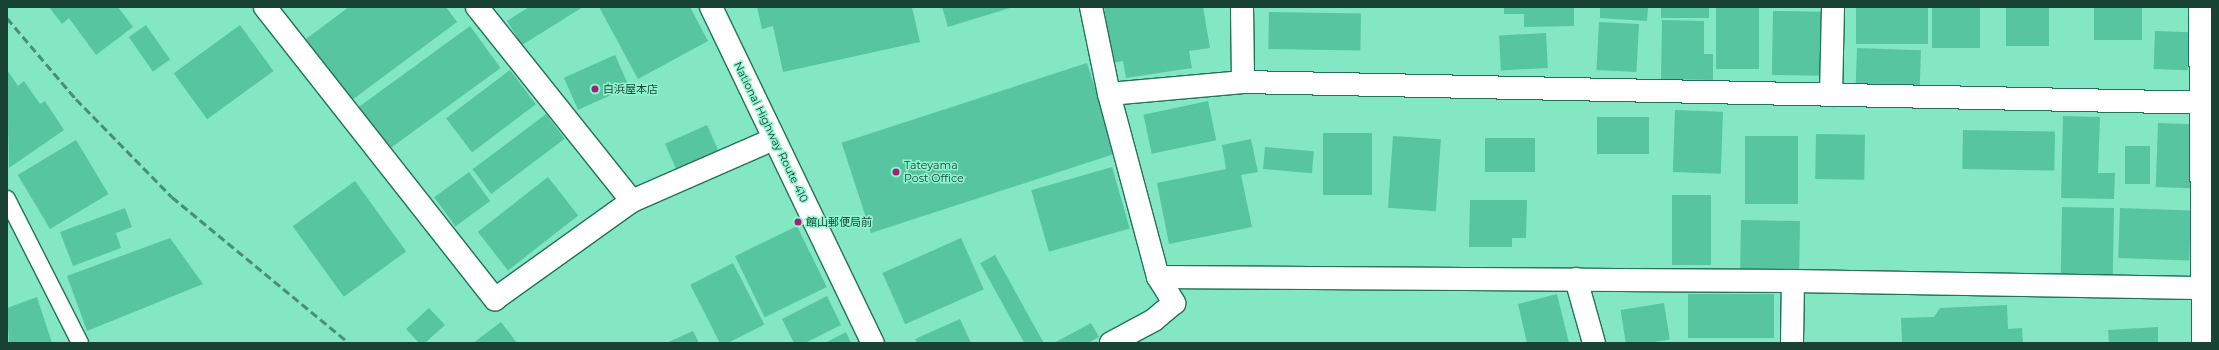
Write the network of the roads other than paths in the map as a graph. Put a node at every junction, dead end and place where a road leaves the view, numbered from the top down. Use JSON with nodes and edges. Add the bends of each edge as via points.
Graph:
{"nodes":[{"id":1,"x":265,"y":7,"type":"edge"},
{"id":2,"x":477,"y":7,"type":"edge"},
{"id":3,"x":711,"y":7,"type":"edge"},
{"id":4,"x":1091,"y":7,"type":"edge"},
{"id":5,"x":1242,"y":7,"type":"edge"},
{"id":6,"x":1833,"y":7,"type":"edge"},
{"id":7,"x":2200,"y":7,"type":"edge"},
{"id":8,"x":1243,"y":82,"type":"junction"},
{"id":9,"x":1109,"y":94,"type":"junction"},
{"id":10,"x":1831,"y":95,"type":"junction"},
{"id":11,"x":2206,"y":103,"type":"edge"},
{"id":12,"x":774,"y":139,"type":"junction"},
{"id":13,"x":7,"y":199,"type":"edge"},
{"id":14,"x":632,"y":201,"type":"junction"},
{"id":15,"x":1158,"y":277,"type":"junction"},
{"id":16,"x":1576,"y":279,"type":"junction"},
{"id":17,"x":1793,"y":281,"type":"junction"},
{"id":18,"x":2208,"y":288,"type":"edge"},
{"id":19,"x":80,"y":343,"type":"edge"},
{"id":20,"x":873,"y":343,"type":"edge"},
{"id":21,"x":1111,"y":343,"type":"edge"},
{"id":22,"x":1594,"y":343,"type":"edge"},
{"id":23,"x":1792,"y":343,"type":"edge"},
{"id":24,"x":2203,"y":343,"type":"edge"}],
"edges":[{"from":1,"to":14,"type":"main road","via":[[495,299]]},
{"from":2,"to":14,"type":"main road"},
{"from":3,"to":12,"type":"main road","name":"National Highway Route 410"},
{"from":4,"to":9,"type":"main road"},
{"from":5,"to":8,"type":"main road"},
{"from":6,"to":10,"type":"main road"},
{"from":7,"to":11,"type":"main road"},
{"from":8,"to":9,"type":"main road"},
{"from":8,"to":10,"type":"main road"},
{"from":9,"to":15,"type":"main road"},
{"from":10,"to":11,"type":"main road"},
{"from":11,"to":18,"type":"main road"},
{"from":12,"to":14,"type":"main road"},
{"from":12,"to":20,"type":"main road","name":"National Highway Route 410"},
{"from":13,"to":19,"type":"lane"},
{"from":15,"to":16,"type":"main road"},
{"from":15,"to":21,"type":"main road","via":[[1174,303],[1154,320]]},
{"from":16,"to":17,"type":"main road"},
{"from":16,"to":22,"type":"main road"},
{"from":17,"to":18,"type":"main road"},
{"from":17,"to":23,"type":"main road"},
{"from":18,"to":24,"type":"main road"}]}
